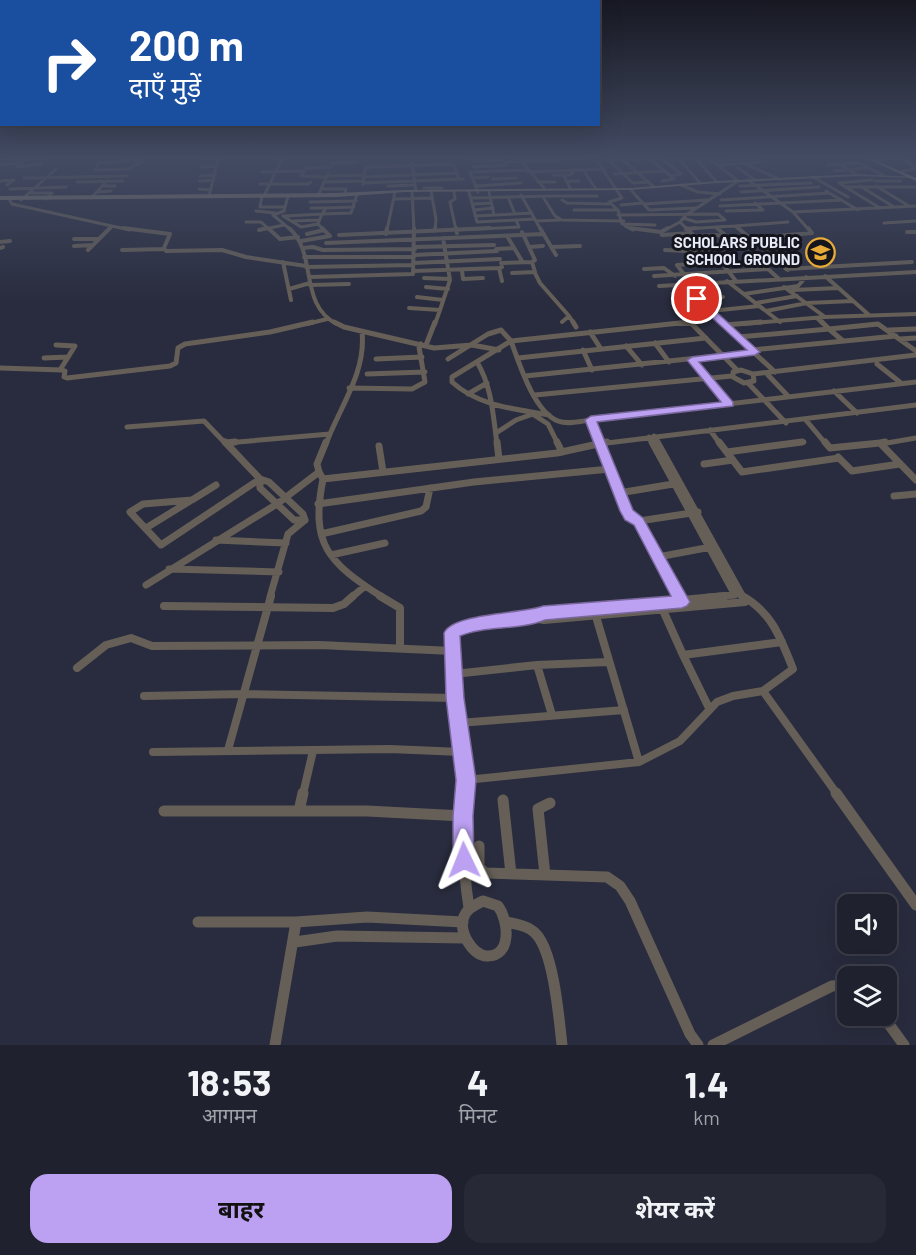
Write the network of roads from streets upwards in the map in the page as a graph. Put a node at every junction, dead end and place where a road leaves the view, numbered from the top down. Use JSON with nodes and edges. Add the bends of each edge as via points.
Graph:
{"nodes":[{"id":1,"x":473,"y":204,"type":"edge"},
{"id":2,"x":644,"y":204,"type":"edge"},
{"id":3,"x":16,"y":205,"type":"edge"},
{"id":4,"x":261,"y":205,"type":"edge"},
{"id":5,"x":325,"y":205,"type":"edge"},
{"id":6,"x":334,"y":205,"type":"edge"},
{"id":7,"x":393,"y":205,"type":"edge"},
{"id":8,"x":411,"y":205,"type":"edge"},
{"id":9,"x":433,"y":205,"type":"edge"},
{"id":10,"x":451,"y":205,"type":"edge"},
{"id":11,"x":492,"y":205,"type":"edge"},
{"id":12,"x":511,"y":205,"type":"edge"},
{"id":13,"x":527,"y":205,"type":"edge"},
{"id":14,"x":548,"y":205,"type":"edge"},
{"id":15,"x":610,"y":205,"type":"edge"},
{"id":16,"x":621,"y":205,"type":"dead end"},
{"id":17,"x":626,"y":205,"type":"edge"},
{"id":18,"x":655,"y":205,"type":"edge"},
{"id":19,"x":680,"y":205,"type":"edge"},
{"id":20,"x":701,"y":205,"type":"edge"},
{"id":21,"x":757,"y":205,"type":"joint"},
{"id":22,"x":783,"y":205,"type":"edge"},
{"id":23,"x":850,"y":205,"type":"edge"},
{"id":24,"x":858,"y":205,"type":"edge"},
{"id":25,"x":875,"y":205,"type":"edge"},
{"id":26,"x":891,"y":205,"type":"edge"},
{"id":27,"x":720,"y":206,"type":"dead end"},
{"id":28,"x":727,"y":206,"type":"joint"},
{"id":29,"x":909,"y":206,"type":"joint"},
{"id":30,"x":916,"y":206,"type":"edge"},
{"id":31,"x":285,"y":207,"type":"joint"},
{"id":32,"x":354,"y":207,"type":"joint"},
{"id":33,"x":895,"y":207,"type":"junction"},
{"id":34,"x":311,"y":208,"type":"dead end"},
{"id":35,"x":324,"y":208,"type":"junction"},
{"id":36,"x":333,"y":208,"type":"junction"},
{"id":37,"x":493,"y":208,"type":"junction"},
{"id":38,"x":685,"y":208,"type":"junction"},
{"id":39,"x":696,"y":208,"type":"junction"},
{"id":40,"x":881,"y":208,"type":"junction"},
{"id":41,"x":659,"y":209,"type":"junction"},
{"id":42,"x":669,"y":209,"type":"junction"},
{"id":43,"x":866,"y":209,"type":"junction"},
{"id":44,"x":474,"y":210,"type":"junction"},
{"id":45,"x":574,"y":210,"type":"dead end"},
{"id":46,"x":649,"y":210,"type":"junction"},
{"id":47,"x":858,"y":210,"type":"junction"},
{"id":48,"x":630,"y":211,"type":"dead end"},
{"id":49,"x":258,"y":212,"type":"dead end"},
{"id":50,"x":726,"y":212,"type":"dead end"},
{"id":51,"x":793,"y":212,"type":"junction"},
{"id":52,"x":532,"y":213,"type":"junction"},
{"id":53,"x":618,"y":213,"type":"junction"},
{"id":54,"x":322,"y":214,"type":"junction"},
{"id":55,"x":515,"y":214,"type":"junction"},
{"id":56,"x":494,"y":215,"type":"junction"},
{"id":57,"x":285,"y":216,"type":"junction"},
{"id":58,"x":475,"y":216,"type":"junction"},
{"id":59,"x":674,"y":216,"type":"junction"},
{"id":60,"x":276,"y":217,"type":"junction"},
{"id":61,"x":683,"y":218,"type":"junction"},
{"id":62,"x":292,"y":219,"type":"junction"},
{"id":63,"x":516,"y":220,"type":"junction"},
{"id":64,"x":536,"y":220,"type":"junction"},
{"id":65,"x":562,"y":220,"type":"junction"},
{"id":66,"x":620,"y":221,"type":"junction"},
{"id":67,"x":709,"y":221,"type":"junction"},
{"id":68,"x":916,"y":221,"type":"edge"},
{"id":69,"x":246,"y":222,"type":"dead end"},
{"id":70,"x":319,"y":222,"type":"junction"},
{"id":71,"x":477,"y":222,"type":"junction"},
{"id":72,"x":788,"y":222,"type":"dead end"},
{"id":73,"x":908,"y":222,"type":"junction"},
{"id":74,"x":884,"y":223,"type":"dead end"},
{"id":75,"x":298,"y":225,"type":"junction"},
{"id":76,"x":112,"y":226,"type":"junction"},
{"id":77,"x":286,"y":226,"type":"junction"},
{"id":78,"x":624,"y":226,"type":"junction"},
{"id":79,"x":735,"y":226,"type":"junction"},
{"id":80,"x":916,"y":226,"type":"edge"},
{"id":81,"x":519,"y":227,"type":"junction"},
{"id":82,"x":716,"y":227,"type":"junction"},
{"id":83,"x":268,"y":228,"type":"junction"},
{"id":84,"x":686,"y":228,"type":"junction"},
{"id":85,"x":479,"y":229,"type":"junction"},
{"id":86,"x":259,"y":230,"type":"dead end"},
{"id":87,"x":324,"y":230,"type":"junction"},
{"id":88,"x":456,"y":230,"type":"junction"},
{"id":89,"x":435,"y":231,"type":"junction"},
{"id":90,"x":661,"y":232,"type":"junction"},
{"id":91,"x":908,"y":232,"type":"dead end"},
{"id":92,"x":916,"y":232,"type":"edge"},
{"id":93,"x":413,"y":233,"type":"junction"},
{"id":94,"x":307,"y":234,"type":"dead end"},
{"id":95,"x":370,"y":234,"type":"junction"},
{"id":96,"x":386,"y":234,"type":"junction"},
{"id":97,"x":544,"y":234,"type":"junction"},
{"id":98,"x":692,"y":234,"type":"junction"},
{"id":99,"x":339,"y":235,"type":"dead end"},
{"id":100,"x":507,"y":236,"type":"junction"},
{"id":101,"x":524,"y":236,"type":"junction"},
{"id":102,"x":492,"y":237,"type":"junction"},
{"id":103,"x":443,"y":238,"type":"junction"},
{"id":104,"x":752,"y":238,"type":"junction"},
{"id":105,"x":74,"y":239,"type":"dead end"},
{"id":106,"x":99,"y":239,"type":"junction"},
{"id":107,"x":299,"y":239,"type":"junction"},
{"id":108,"x":458,"y":239,"type":"junction"},
{"id":109,"x":10,"y":241,"type":"dead end"},
{"id":110,"x":414,"y":241,"type":"junction"},
{"id":111,"x":0,"y":242,"type":"edge"},
{"id":112,"x":369,"y":242,"type":"junction"},
{"id":113,"x":326,"y":243,"type":"dead end"},
{"id":114,"x":93,"y":245,"type":"junction"},
{"id":115,"x":74,"y":246,"type":"dead end"},
{"id":116,"x":543,"y":246,"type":"dead end"},
{"id":117,"x":580,"y":246,"type":"dead end"},
{"id":118,"x":445,"y":247,"type":"junction"},
{"id":119,"x":529,"y":247,"type":"junction"},
{"id":120,"x":303,"y":248,"type":"junction"},
{"id":121,"x":415,"y":248,"type":"junction"},
{"id":122,"x":496,"y":248,"type":"junction"},
{"id":123,"x":514,"y":248,"type":"junction"},
{"id":124,"x":551,"y":248,"type":"junction"},
{"id":125,"x":164,"y":249,"type":"junction"},
{"id":126,"x":368,"y":249,"type":"junction"},
{"id":127,"x":88,"y":250,"type":"dead end"},
{"id":128,"x":122,"y":250,"type":"dead end"},
{"id":129,"x":665,"y":250,"type":"dead end"},
{"id":130,"x":710,"y":252,"type":"junction"},
{"id":131,"x":446,"y":254,"type":"junction"},
{"id":132,"x":556,"y":255,"type":"dead end"},
{"id":133,"x":414,"y":256,"type":"junction"},
{"id":134,"x":304,"y":257,"type":"junction"},
{"id":135,"x":332,"y":258,"type":"junction"},
{"id":136,"x":347,"y":258,"type":"junction"},
{"id":137,"x":522,"y":261,"type":"junction"},
{"id":138,"x":283,"y":262,"type":"junction"},
{"id":139,"x":448,"y":262,"type":"junction"},
{"id":140,"x":532,"y":262,"type":"junction"},
{"id":141,"x":722,"y":262,"type":"junction"},
{"id":142,"x":912,"y":262,"type":"edge"},
{"id":143,"x":500,"y":263,"type":"junction"},
{"id":144,"x":412,"y":265,"type":"junction"},
{"id":145,"x":345,"y":266,"type":"junction"},
{"id":146,"x":306,"y":267,"type":"junction"},
{"id":147,"x":329,"y":267,"type":"junction"},
{"id":148,"x":786,"y":268,"type":"junction"},
{"id":149,"x":644,"y":269,"type":"dead end"},
{"id":150,"x":766,"y":269,"type":"junction"},
{"id":151,"x":462,"y":270,"type":"junction"},
{"id":152,"x":728,"y":270,"type":"junction"},
{"id":153,"x":413,"y":271,"type":"junction"},
{"id":154,"x":449,"y":271,"type":"junction"},
{"id":155,"x":916,"y":272,"type":"edge"},
{"id":156,"x":512,"y":273,"type":"dead end"},
{"id":157,"x":535,"y":273,"type":"junction"},
{"id":158,"x":683,"y":273,"type":"junction"},
{"id":159,"x":385,"y":274,"type":"junction"},
{"id":160,"x":672,"y":274,"type":"junction"},
{"id":161,"x":654,"y":276,"type":"dead end"},
{"id":162,"x":825,"y":276,"type":"junction"},
{"id":163,"x":310,"y":277,"type":"junction"},
{"id":164,"x":806,"y":277,"type":"junction"},
{"id":165,"x":424,"y":278,"type":"dead end"},
{"id":166,"x":483,"y":278,"type":"dead end"},
{"id":167,"x":776,"y":278,"type":"junction"},
{"id":168,"x":796,"y":278,"type":"junction"},
{"id":169,"x":450,"y":279,"type":"junction"},
{"id":170,"x":727,"y":281,"type":"junction"},
{"id":171,"x":736,"y":281,"type":"junction"},
{"id":172,"x":502,"y":282,"type":"dead end"},
{"id":173,"x":700,"y":283,"type":"junction"},
{"id":174,"x":310,"y":284,"type":"junction"},
{"id":175,"x":349,"y":284,"type":"dead end"},
{"id":176,"x":683,"y":284,"type":"junction"},
{"id":177,"x":659,"y":286,"type":"dead end"},
{"id":178,"x":426,"y":287,"type":"dead end"},
{"id":179,"x":838,"y":288,"type":"junction"},
{"id":180,"x":289,"y":289,"type":"junction"},
{"id":181,"x":448,"y":289,"type":"junction"},
{"id":182,"x":786,"y":289,"type":"junction"},
{"id":183,"x":744,"y":294,"type":"junction"},
{"id":184,"x":797,"y":296,"type":"junction"},
{"id":185,"x":417,"y":297,"type":"dead end"},
{"id":186,"x":723,"y":297,"type":"dead end"},
{"id":187,"x":697,"y":299,"type":"junction"},
{"id":188,"x":291,"y":300,"type":"dead end"},
{"id":189,"x":443,"y":300,"type":"junction"},
{"id":190,"x":853,"y":301,"type":"junction"},
{"id":191,"x":807,"y":303,"type":"junction"},
{"id":192,"x":757,"y":305,"type":"junction"},
{"id":193,"x":410,"y":308,"type":"dead end"},
{"id":194,"x":440,"y":310,"type":"junction"},
{"id":195,"x":711,"y":311,"type":"junction"},
{"id":196,"x":766,"y":311,"type":"junction"},
{"id":197,"x":916,"y":314,"type":"edge"},
{"id":198,"x":872,"y":315,"type":"junction"},
{"id":199,"x":569,"y":316,"type":"junction"},
{"id":200,"x":825,"y":317,"type":"junction"},
{"id":201,"x":817,"y":318,"type":"junction"},
{"id":202,"x":327,"y":319,"type":"junction"},
{"id":203,"x":562,"y":322,"type":"dead end"},
{"id":204,"x":780,"y":322,"type":"junction"},
{"id":205,"x":725,"y":325,"type":"junction"},
{"id":206,"x":576,"y":327,"type":"dead end"},
{"id":207,"x":829,"y":328,"type":"junction"},
{"id":208,"x":916,"y":329,"type":"edge"},
{"id":209,"x":362,"y":332,"type":"junction"},
{"id":210,"x":590,"y":332,"type":"junction"},
{"id":211,"x":895,"y":334,"type":"junction"},
{"id":212,"x":738,"y":337,"type":"junction"},
{"id":213,"x":706,"y":338,"type":"junction"},
{"id":214,"x":916,"y":338,"type":"edge"},
{"id":215,"x":512,"y":341,"type":"junction"},
{"id":216,"x":843,"y":341,"type":"junction"},
{"id":217,"x":655,"y":343,"type":"junction"},
{"id":218,"x":56,"y":345,"type":"dead end"},
{"id":219,"x":424,"y":345,"type":"junction"},
{"id":220,"x":472,"y":345,"type":"junction"},
{"id":221,"x":626,"y":346,"type":"junction"},
{"id":222,"x":601,"y":349,"type":"junction"},
{"id":223,"x":499,"y":350,"type":"junction"},
{"id":224,"x":584,"y":351,"type":"junction"},
{"id":225,"x":754,"y":351,"type":"junction"},
{"id":226,"x":722,"y":355,"type":"junction"},
{"id":227,"x":916,"y":355,"type":"edge"},
{"id":228,"x":68,"y":357,"type":"junction"},
{"id":229,"x":422,"y":357,"type":"junction"},
{"id":230,"x":44,"y":358,"type":"dead end"},
{"id":231,"x":518,"y":358,"type":"junction"},
{"id":232,"x":376,"y":359,"type":"dead end"},
{"id":233,"x":448,"y":359,"type":"dead end"},
{"id":234,"x":692,"y":360,"type":"junction"},
{"id":235,"x":477,"y":362,"type":"junction"},
{"id":236,"x":669,"y":362,"type":"junction"},
{"id":237,"x":877,"y":364,"type":"junction"},
{"id":238,"x":642,"y":365,"type":"junction"},
{"id":239,"x":0,"y":368,"type":"edge"},
{"id":240,"x":60,"y":370,"type":"junction"},
{"id":241,"x":592,"y":370,"type":"junction"},
{"id":242,"x":737,"y":370,"type":"junction"},
{"id":243,"x":425,"y":372,"type":"junction"},
{"id":244,"x":775,"y":372,"type":"junction"},
{"id":245,"x":367,"y":374,"type":"dead end"},
{"id":246,"x":754,"y":375,"type":"junction"},
{"id":247,"x":768,"y":375,"type":"junction"},
{"id":248,"x":525,"y":376,"type":"junction"},
{"id":249,"x":733,"y":377,"type":"junction"},
{"id":250,"x":708,"y":380,"type":"junction"},
{"id":251,"x":916,"y":382,"type":"edge"},
{"id":252,"x":487,"y":383,"type":"junction"},
{"id":253,"x":748,"y":383,"type":"junction"},
{"id":254,"x":901,"y":383,"type":"junction"},
{"id":255,"x":349,"y":388,"type":"junction"},
{"id":256,"x":834,"y":391,"type":"junction"},
{"id":257,"x":468,"y":394,"type":"junction"},
{"id":258,"x":788,"y":396,"type":"junction"},
{"id":259,"x":536,"y":397,"type":"junction"},
{"id":260,"x":763,"y":399,"type":"junction"},
{"id":261,"x":489,"y":403,"type":"junction"},
{"id":262,"x":729,"y":404,"type":"junction"},
{"id":263,"x":916,"y":406,"type":"edge"},
{"id":264,"x":534,"y":413,"type":"junction"},
{"id":265,"x":857,"y":413,"type":"junction"},
{"id":266,"x":549,"y":415,"type":"junction"},
{"id":267,"x":591,"y":420,"type":"junction"},
{"id":268,"x":806,"y":421,"type":"junction"},
{"id":269,"x":786,"y":424,"type":"junction"},
{"id":270,"x":127,"y":427,"type":"dead end"},
{"id":271,"x":710,"y":431,"type":"junction"},
{"id":272,"x":496,"y":433,"type":"junction"},
{"id":273,"x":330,"y":434,"type":"junction"},
{"id":274,"x":653,"y":438,"type":"junction"},
{"id":275,"x":916,"y":438,"type":"edge"},
{"id":276,"x":804,"y":442,"type":"dead end"},
{"id":277,"x":226,"y":443,"type":"junction"},
{"id":278,"x":880,"y":443,"type":"junction"},
{"id":279,"x":600,"y":445,"type":"junction"},
{"id":280,"x":379,"y":446,"type":"dead end"},
{"id":281,"x":830,"y":448,"type":"junction"},
{"id":282,"x":562,"y":452,"type":"junction"},
{"id":283,"x":727,"y":452,"type":"junction"},
{"id":284,"x":839,"y":458,"type":"junction"},
{"id":285,"x":499,"y":459,"type":"junction"},
{"id":286,"x":733,"y":460,"type":"junction"},
{"id":287,"x":704,"y":464,"type":"dead end"},
{"id":288,"x":900,"y":464,"type":"junction"},
{"id":289,"x":610,"y":469,"type":"junction"},
{"id":290,"x":383,"y":472,"type":"junction"},
{"id":291,"x":321,"y":476,"type":"junction"},
{"id":292,"x":260,"y":479,"type":"junction"},
{"id":293,"x":916,"y":480,"type":"edge"},
{"id":294,"x":679,"y":483,"type":"junction"},
{"id":295,"x":216,"y":485,"type":"dead end"},
{"id":296,"x":430,"y":488,"type":"junction"},
{"id":297,"x":619,"y":493,"type":"junction"},
{"id":298,"x":916,"y":494,"type":"edge"},
{"id":299,"x":894,"y":496,"type":"dead end"},
{"id":300,"x":285,"y":497,"type":"junction"},
{"id":301,"x":192,"y":500,"type":"junction"},
{"id":302,"x":277,"y":504,"type":"junction"},
{"id":303,"x":318,"y":504,"type":"junction"},
{"id":304,"x":694,"y":512,"type":"junction"},
{"id":305,"x":305,"y":520,"type":"junction"},
{"id":306,"x":639,"y":521,"type":"junction"},
{"id":307,"x":146,"y":528,"type":"junction"},
{"id":308,"x":321,"y":534,"type":"junction"},
{"id":309,"x":216,"y":540,"type":"junction"},
{"id":310,"x":285,"y":543,"type":"junction"},
{"id":311,"x":385,"y":543,"type":"dead end"},
{"id":312,"x":708,"y":547,"type":"junction"},
{"id":313,"x":717,"y":547,"type":"junction"},
{"id":314,"x":331,"y":555,"type":"junction"},
{"id":315,"x":658,"y":557,"type":"junction"},
{"id":316,"x":169,"y":569,"type":"junction"},
{"id":317,"x":279,"y":572,"type":"junction"},
{"id":318,"x":146,"y":585,"type":"dead end"},
{"id":319,"x":365,"y":586,"type":"junction"},
{"id":320,"x":739,"y":595,"type":"junction"},
{"id":321,"x":684,"y":605,"type":"junction"},
{"id":322,"x":164,"y":606,"type":"dead end"},
{"id":323,"x":268,"y":607,"type":"junction"},
{"id":324,"x":662,"y":607,"type":"junction"},
{"id":325,"x":594,"y":612,"type":"junction"},
{"id":326,"x":782,"y":642,"type":"junction"},
{"id":327,"x":256,"y":646,"type":"junction"},
{"id":328,"x":400,"y":647,"type":"junction"},
{"id":329,"x":453,"y":651,"type":"junction"},
{"id":330,"x":683,"y":655,"type":"junction"},
{"id":331,"x":608,"y":662,"type":"junction"},
{"id":332,"x":537,"y":665,"type":"junction"},
{"id":333,"x":77,"y":668,"type":"dead end"},
{"id":334,"x":454,"y":674,"type":"junction"},
{"id":335,"x":763,"y":691,"type":"junction"},
{"id":336,"x":243,"y":694,"type":"junction"},
{"id":337,"x":144,"y":696,"type":"dead end"},
{"id":338,"x":455,"y":698,"type":"junction"},
{"id":339,"x":709,"y":708,"type":"junction"},
{"id":340,"x":624,"y":710,"type":"junction"},
{"id":341,"x":552,"y":715,"type":"junction"},
{"id":342,"x":459,"y":723,"type":"junction"},
{"id":343,"x":228,"y":750,"type":"junction"},
{"id":344,"x":313,"y":751,"type":"junction"},
{"id":345,"x":153,"y":752,"type":"dead end"},
{"id":346,"x":460,"y":752,"type":"junction"},
{"id":347,"x":639,"y":762,"type":"junction"},
{"id":348,"x":466,"y":780,"type":"junction"},
{"id":349,"x":504,"y":800,"type":"dead end"},
{"id":350,"x":550,"y":803,"type":"dead end"},
{"id":351,"x":164,"y":811,"type":"dead end"},
{"id":352,"x":299,"y":811,"type":"junction"},
{"id":353,"x":463,"y":816,"type":"junction"},
{"id":354,"x":479,"y":846,"type":"dead end"},
{"id":355,"x":511,"y":874,"type":"junction"},
{"id":356,"x":546,"y":875,"type":"junction"},
{"id":357,"x":916,"y":905,"type":"edge"},
{"id":358,"x":469,"y":908,"type":"junction"},
{"id":359,"x":198,"y":922,"type":"dead end"},
{"id":360,"x":296,"y":922,"type":"junction"},
{"id":361,"x":463,"y":922,"type":"junction"},
{"id":362,"x":506,"y":922,"type":"junction"},
{"id":363,"x":464,"y":938,"type":"junction"},
{"id":364,"x":295,"y":942,"type":"junction"},
{"id":365,"x":837,"y":986,"type":"edge"},
{"id":366,"x":890,"y":1026,"type":"edge"},
{"id":367,"x":275,"y":1045,"type":"edge"},
{"id":368,"x":562,"y":1045,"type":"edge"},
{"id":369,"x":698,"y":1045,"type":"edge"},
{"id":370,"x":713,"y":1045,"type":"edge"},
{"id":371,"x":904,"y":1045,"type":"edge"}],
"edges":[{"from":1,"to":44,"type":"street"},
{"from":2,"to":46,"type":"street"},
{"from":3,"to":76,"type":"street"},
{"from":4,"to":31,"type":"street"},
{"from":5,"to":35,"type":"street"},
{"from":6,"to":36,"type":"street"},
{"from":7,"to":96,"type":"street"},
{"from":8,"to":93,"type":"street"},
{"from":9,"to":89,"type":"street"},
{"from":10,"to":88,"type":"street"},
{"from":11,"to":37,"type":"street"},
{"from":12,"to":55,"type":"street"},
{"from":13,"to":52,"type":"street"},
{"from":14,"to":65,"type":"street"},
{"from":15,"to":53,"type":"street"},
{"from":16,"to":17,"type":"street"},
{"from":18,"to":41,"type":"street"},
{"from":19,"to":38,"type":"street"},
{"from":20,"to":39,"type":"street"},
{"from":21,"to":28,"type":"street"},
{"from":21,"to":50,"type":"street","via":[[763,210]]},
{"from":22,"to":51,"type":"street"},
{"from":23,"to":47,"type":"street"},
{"from":24,"to":43,"type":"street"},
{"from":25,"to":40,"type":"street"},
{"from":26,"to":33,"type":"street"},
{"from":27,"to":28,"type":"street"},
{"from":29,"to":30,"type":"street"},
{"from":29,"to":33,"type":"street"},
{"from":31,"to":60,"type":"street"},
{"from":32,"to":36,"type":"street"},
{"from":32,"to":54,"type":"street","via":[[348,214]]},
{"from":33,"to":40,"type":"street"},
{"from":34,"to":35,"type":"street"},
{"from":35,"to":36,"type":"street"},
{"from":35,"to":54,"type":"street"},
{"from":37,"to":44,"type":"street"},
{"from":37,"to":56,"type":"street"},
{"from":38,"to":39,"type":"street"},
{"from":38,"to":42,"type":"street"},
{"from":39,"to":61,"type":"street"},
{"from":40,"to":43,"type":"street"},
{"from":41,"to":42,"type":"street"},
{"from":41,"to":46,"type":"street"},
{"from":42,"to":59,"type":"street"},
{"from":43,"to":47,"type":"street"},
{"from":44,"to":58,"type":"street"},
{"from":45,"to":53,"type":"street"},
{"from":46,"to":48,"type":"street"},
{"from":47,"to":51,"type":"street"},
{"from":49,"to":60,"type":"street","via":[[260,216]]},
{"from":51,"to":104,"type":"street","via":[[812,233]]},
{"from":52,"to":55,"type":"street"},
{"from":52,"to":64,"type":"street"},
{"from":53,"to":59,"type":"street"},
{"from":53,"to":66,"type":"street"},
{"from":54,"to":57,"type":"street"},
{"from":54,"to":70,"type":"street"},
{"from":55,"to":56,"type":"street"},
{"from":56,"to":58,"type":"street"},
{"from":57,"to":60,"type":"street"},
{"from":57,"to":62,"type":"street"},
{"from":58,"to":71,"type":"street"},
{"from":59,"to":61,"type":"street"},
{"from":60,"to":62,"type":"street"},
{"from":60,"to":77,"type":"street"},
{"from":61,"to":67,"type":"street"},
{"from":61,"to":67,"type":"street","via":[[718,214],[725,220]]},
{"from":61,"to":84,"type":"street"},
{"from":61,"to":90,"type":"street"},
{"from":62,"to":70,"type":"street"},
{"from":62,"to":75,"type":"street"},
{"from":63,"to":64,"type":"street"},
{"from":63,"to":71,"type":"street"},
{"from":63,"to":81,"type":"street"},
{"from":64,"to":65,"type":"street"},
{"from":64,"to":97,"type":"street"},
{"from":65,"to":66,"type":"street"},
{"from":66,"to":78,"type":"street"},
{"from":66,"to":78,"type":"street","via":[[655,223]]},
{"from":67,"to":82,"type":"street"},
{"from":68,"to":73,"type":"street"},
{"from":69,"to":83,"type":"street","via":[[259,221]]},
{"from":70,"to":75,"type":"street"},
{"from":70,"to":87,"type":"street"},
{"from":71,"to":85,"type":"street"},
{"from":72,"to":79,"type":"street"},
{"from":73,"to":74,"type":"street"},
{"from":73,"to":80,"type":"street"},
{"from":75,"to":77,"type":"street"},
{"from":76,"to":106,"type":"street"},
{"from":76,"to":125,"type":"street","via":[[171,234]]},
{"from":77,"to":83,"type":"street"},
{"from":77,"to":107,"type":"street"},
{"from":78,"to":90,"type":"street"},
{"from":79,"to":82,"type":"street"},
{"from":79,"to":104,"type":"street"},
{"from":81,"to":85,"type":"street"},
{"from":81,"to":101,"type":"street"},
{"from":82,"to":84,"type":"street"},
{"from":82,"to":98,"type":"street","via":[[725,235]]},
{"from":83,"to":86,"type":"street"},
{"from":83,"to":107,"type":"street","via":[[280,239]]},
{"from":84,"to":98,"type":"street"},
{"from":85,"to":88,"type":"street"},
{"from":87,"to":94,"type":"street"},
{"from":87,"to":107,"type":"street","via":[[330,236]]},
{"from":88,"to":89,"type":"street"},
{"from":88,"to":108,"type":"street"},
{"from":89,"to":93,"type":"street"},
{"from":90,"to":98,"type":"street"},
{"from":91,"to":92,"type":"street"},
{"from":93,"to":96,"type":"street"},
{"from":93,"to":110,"type":"street"},
{"from":95,"to":96,"type":"street"},
{"from":95,"to":99,"type":"street"},
{"from":95,"to":112,"type":"street"},
{"from":97,"to":101,"type":"street"},
{"from":97,"to":124,"type":"street"},
{"from":98,"to":130,"type":"street"},
{"from":100,"to":101,"type":"street"},
{"from":100,"to":102,"type":"street"},
{"from":100,"to":123,"type":"street"},
{"from":101,"to":119,"type":"street"},
{"from":102,"to":108,"type":"street"},
{"from":102,"to":122,"type":"street"},
{"from":103,"to":108,"type":"street"},
{"from":103,"to":110,"type":"street"},
{"from":103,"to":118,"type":"street"},
{"from":104,"to":148,"type":"street"},
{"from":105,"to":106,"type":"street"},
{"from":106,"to":114,"type":"street"},
{"from":107,"to":120,"type":"street"},
{"from":109,"to":111,"type":"street"},
{"from":110,"to":112,"type":"street"},
{"from":110,"to":121,"type":"street"},
{"from":112,"to":113,"type":"street"},
{"from":112,"to":126,"type":"street"},
{"from":114,"to":115,"type":"street"},
{"from":114,"to":127,"type":"street"},
{"from":116,"to":119,"type":"street"},
{"from":117,"to":124,"type":"street"},
{"from":118,"to":121,"type":"street"},
{"from":118,"to":122,"type":"street"},
{"from":118,"to":131,"type":"street"},
{"from":119,"to":140,"type":"street","via":[[535,259]]},
{"from":120,"to":126,"type":"street"},
{"from":120,"to":134,"type":"street"},
{"from":121,"to":126,"type":"street"},
{"from":121,"to":133,"type":"street"},
{"from":122,"to":123,"type":"street"},
{"from":122,"to":131,"type":"street"},
{"from":122,"to":143,"type":"street"},
{"from":123,"to":137,"type":"street"},
{"from":124,"to":132,"type":"street"},
{"from":125,"to":128,"type":"street"},
{"from":125,"to":138,"type":"street","via":[[222,250]]},
{"from":129,"to":130,"type":"street"},
{"from":130,"to":141,"type":"street"},
{"from":131,"to":133,"type":"street"},
{"from":131,"to":139,"type":"street"},
{"from":133,"to":136,"type":"street"},
{"from":133,"to":144,"type":"street"},
{"from":134,"to":135,"type":"street"},
{"from":134,"to":146,"type":"street"},
{"from":135,"to":136,"type":"street"},
{"from":135,"to":147,"type":"street"},
{"from":136,"to":145,"type":"street"},
{"from":137,"to":140,"type":"street"},
{"from":137,"to":143,"type":"street"},
{"from":138,"to":146,"type":"street"},
{"from":138,"to":180,"type":"street"},
{"from":139,"to":143,"type":"street"},
{"from":139,"to":144,"type":"street"},
{"from":139,"to":154,"type":"street"},
{"from":140,"to":157,"type":"street"},
{"from":141,"to":152,"type":"street"},
{"from":141,"to":158,"type":"street","via":[[677,265]]},
{"from":142,"to":148,"type":"street"},
{"from":143,"to":151,"type":"street"},
{"from":143,"to":172,"type":"street"},
{"from":144,"to":145,"type":"street"},
{"from":144,"to":153,"type":"street"},
{"from":144,"to":159,"type":"street"},
{"from":145,"to":147,"type":"street"},
{"from":146,"to":147,"type":"street"},
{"from":146,"to":163,"type":"street"},
{"from":148,"to":150,"type":"street"},
{"from":148,"to":168,"type":"street"},
{"from":149,"to":160,"type":"street","via":[[664,268]]},
{"from":150,"to":152,"type":"street"},
{"from":150,"to":167,"type":"street"},
{"from":151,"to":154,"type":"street"},
{"from":151,"to":166,"type":"street","via":[[463,279]]},
{"from":152,"to":158,"type":"street"},
{"from":152,"to":171,"type":"street"},
{"from":153,"to":154,"type":"street"},
{"from":153,"to":159,"type":"street"},
{"from":154,"to":169,"type":"street"},
{"from":155,"to":162,"type":"street"},
{"from":156,"to":157,"type":"street"},
{"from":157,"to":199,"type":"street"},
{"from":158,"to":160,"type":"street"},
{"from":159,"to":163,"type":"street"},
{"from":160,"to":161,"type":"street"},
{"from":160,"to":176,"type":"street"},
{"from":162,"to":164,"type":"street"},
{"from":162,"to":179,"type":"street"},
{"from":163,"to":174,"type":"street"},
{"from":164,"to":168,"type":"street"},
{"from":164,"to":182,"type":"street","via":[[801,284]]},
{"from":165,"to":169,"type":"street"},
{"from":167,"to":168,"type":"street"},
{"from":167,"to":171,"type":"street"},
{"from":167,"to":182,"type":"street"},
{"from":169,"to":181,"type":"street"},
{"from":170,"to":171,"type":"street"},
{"from":170,"to":173,"type":"street"},
{"from":170,"to":183,"type":"street"},
{"from":173,"to":176,"type":"street"},
{"from":173,"to":187,"type":"street","via":[[707,291],[693,294]]},
{"from":174,"to":175,"type":"street"},
{"from":174,"to":180,"type":"street"},
{"from":174,"to":202,"type":"street","via":[[315,302]]},
{"from":176,"to":177,"type":"street"},
{"from":178,"to":181,"type":"street"},
{"from":179,"to":182,"type":"street"},
{"from":179,"to":190,"type":"street"},
{"from":180,"to":188,"type":"street"},
{"from":181,"to":189,"type":"street"},
{"from":182,"to":183,"type":"street"},
{"from":182,"to":184,"type":"street"},
{"from":183,"to":192,"type":"street"},
{"from":184,"to":191,"type":"street"},
{"from":184,"to":192,"type":"street"},
{"from":185,"to":189,"type":"street"},
{"from":186,"to":187,"type":"street"},
{"from":187,"to":195,"type":"street"},
{"from":189,"to":194,"type":"street"},
{"from":190,"to":191,"type":"street"},
{"from":190,"to":198,"type":"street"},
{"from":191,"to":196,"type":"street"},
{"from":191,"to":200,"type":"street"},
{"from":192,"to":195,"type":"street"},
{"from":192,"to":196,"type":"street"},
{"from":193,"to":194,"type":"street"},
{"from":194,"to":219,"type":"street"},
{"from":195,"to":205,"type":"street"},
{"from":196,"to":204,"type":"street"},
{"from":197,"to":198,"type":"street"},
{"from":198,"to":200,"type":"street"},
{"from":198,"to":211,"type":"street"},
{"from":199,"to":203,"type":"street"},
{"from":199,"to":206,"type":"street"},
{"from":200,"to":201,"type":"street"},
{"from":201,"to":204,"type":"street"},
{"from":201,"to":207,"type":"street"},
{"from":202,"to":209,"type":"street"},
{"from":202,"to":240,"type":"street","via":[[185,344],[180,346],[176,363],[170,366],[67,378]]},
{"from":204,"to":205,"type":"street"},
{"from":205,"to":212,"type":"street"},
{"from":207,"to":211,"type":"street","via":[[875,324]]},
{"from":207,"to":212,"type":"street"},
{"from":207,"to":216,"type":"street"},
{"from":208,"to":211,"type":"street"},
{"from":209,"to":219,"type":"street"},
{"from":209,"to":255,"type":"street","via":[[362,363]]},
{"from":210,"to":213,"type":"street","via":[[690,322]]},
{"from":210,"to":215,"type":"street"},
{"from":210,"to":222,"type":"street"},
{"from":211,"to":214,"type":"street"},
{"from":211,"to":216,"type":"street"},
{"from":211,"to":227,"type":"street"},
{"from":212,"to":225,"type":"street"},
{"from":213,"to":217,"type":"street"},
{"from":213,"to":226,"type":"street"},
{"from":215,"to":220,"type":"street","via":[[501,330]]},
{"from":215,"to":223,"type":"street"},
{"from":215,"to":231,"type":"street"},
{"from":216,"to":225,"type":"street"},
{"from":217,"to":221,"type":"street"},
{"from":217,"to":236,"type":"street"},
{"from":218,"to":228,"type":"street","via":[[75,346]]},
{"from":219,"to":220,"type":"street"},
{"from":219,"to":229,"type":"street","via":[[419,347]]},
{"from":220,"to":223,"type":"street"},
{"from":220,"to":233,"type":"street"},
{"from":221,"to":222,"type":"street"},
{"from":221,"to":238,"type":"street"},
{"from":222,"to":224,"type":"street"},
{"from":223,"to":235,"type":"street"},
{"from":224,"to":231,"type":"street"},
{"from":224,"to":241,"type":"street"},
{"from":225,"to":226,"type":"street"},
{"from":225,"to":244,"type":"street"},
{"from":226,"to":234,"type":"street"},
{"from":226,"to":242,"type":"street"},
{"from":227,"to":237,"type":"street"},
{"from":227,"to":244,"type":"street"},
{"from":228,"to":230,"type":"street"},
{"from":228,"to":240,"type":"street"},
{"from":229,"to":232,"type":"street"},
{"from":229,"to":243,"type":"street"},
{"from":231,"to":248,"type":"street"},
{"from":234,"to":236,"type":"street"},
{"from":234,"to":250,"type":"street"},
{"from":235,"to":252,"type":"street"},
{"from":235,"to":257,"type":"street","via":[[451,379]]},
{"from":236,"to":238,"type":"street"},
{"from":237,"to":247,"type":"street"},
{"from":237,"to":254,"type":"street"},
{"from":238,"to":241,"type":"street"},
{"from":239,"to":240,"type":"street"},
{"from":241,"to":248,"type":"street"},
{"from":242,"to":246,"type":"street"},
{"from":242,"to":249,"type":"street"},
{"from":243,"to":245,"type":"street"},
{"from":243,"to":255,"type":"street","via":[[425,382],[412,389]]},
{"from":244,"to":246,"type":"street"},
{"from":246,"to":247,"type":"street"},
{"from":246,"to":253,"type":"street","via":[[754,381]]},
{"from":247,"to":258,"type":"street"},
{"from":248,"to":259,"type":"street"},
{"from":249,"to":250,"type":"street"},
{"from":249,"to":253,"type":"street"},
{"from":250,"to":259,"type":"street"},
{"from":250,"to":262,"type":"street"},
{"from":251,"to":254,"type":"street"},
{"from":252,"to":257,"type":"street"},
{"from":252,"to":261,"type":"street"},
{"from":253,"to":260,"type":"street"},
{"from":254,"to":256,"type":"street"},
{"from":255,"to":273,"type":"street"},
{"from":256,"to":258,"type":"street"},
{"from":256,"to":265,"type":"street"},
{"from":257,"to":261,"type":"street"},
{"from":258,"to":260,"type":"street"},
{"from":259,"to":266,"type":"street"},
{"from":260,"to":262,"type":"street"},
{"from":260,"to":269,"type":"street"},
{"from":261,"to":264,"type":"street"},
{"from":261,"to":272,"type":"street"},
{"from":262,"to":267,"type":"street"},
{"from":263,"to":265,"type":"street"},
{"from":263,"to":268,"type":"street"},
{"from":264,"to":266,"type":"street"},
{"from":264,"to":272,"type":"street"},
{"from":264,"to":282,"type":"street","via":[[548,424]]},
{"from":265,"to":268,"type":"street"},
{"from":266,"to":267,"type":"street","via":[[561,422]]},
{"from":267,"to":279,"type":"street"},
{"from":268,"to":269,"type":"street"},
{"from":268,"to":281,"type":"street"},
{"from":269,"to":271,"type":"street"},
{"from":270,"to":277,"type":"street","via":[[204,421]]},
{"from":271,"to":274,"type":"street"},
{"from":271,"to":283,"type":"street"},
{"from":272,"to":285,"type":"street"},
{"from":273,"to":277,"type":"street"},
{"from":273,"to":291,"type":"street","via":[[317,464]]},
{"from":274,"to":279,"type":"street"},
{"from":274,"to":294,"type":"street"},
{"from":275,"to":278,"type":"street"},
{"from":276,"to":283,"type":"street"},
{"from":277,"to":292,"type":"street"},
{"from":278,"to":281,"type":"street"},
{"from":278,"to":288,"type":"street"},
{"from":279,"to":282,"type":"street"},
{"from":279,"to":289,"type":"street"},
{"from":280,"to":290,"type":"street"},
{"from":281,"to":284,"type":"street"},
{"from":282,"to":285,"type":"street"},
{"from":283,"to":286,"type":"street"},
{"from":284,"to":286,"type":"street","via":[[742,472]]},
{"from":284,"to":288,"type":"street","via":[[852,471]]},
{"from":285,"to":290,"type":"street"},
{"from":286,"to":287,"type":"street"},
{"from":288,"to":293,"type":"street"},
{"from":289,"to":296,"type":"street"},
{"from":289,"to":297,"type":"street"},
{"from":290,"to":291,"type":"street"},
{"from":291,"to":300,"type":"street"},
{"from":291,"to":303,"type":"street"},
{"from":292,"to":300,"type":"street"},
{"from":292,"to":302,"type":"street","via":[[260,488]]},
{"from":292,"to":307,"type":"street","via":[[161,545]]},
{"from":294,"to":297,"type":"street"},
{"from":294,"to":304,"type":"street"},
{"from":295,"to":301,"type":"street"},
{"from":296,"to":303,"type":"street"},
{"from":296,"to":308,"type":"street","via":[[426,507],[421,511]]},
{"from":297,"to":306,"type":"street","via":[[630,516]]},
{"from":298,"to":299,"type":"street"},
{"from":300,"to":302,"type":"street"},
{"from":300,"to":305,"type":"street"},
{"from":301,"to":307,"type":"street"},
{"from":301,"to":307,"type":"street","via":[[143,504],[131,510]]},
{"from":302,"to":305,"type":"street","via":[[294,520]]},
{"from":302,"to":309,"type":"street"},
{"from":303,"to":308,"type":"street"},
{"from":304,"to":306,"type":"street"},
{"from":304,"to":312,"type":"street"},
{"from":304,"to":313,"type":"street"},
{"from":305,"to":310,"type":"street","via":[[288,534]]},
{"from":306,"to":315,"type":"street"},
{"from":308,"to":314,"type":"street"},
{"from":309,"to":310,"type":"street"},
{"from":309,"to":316,"type":"street"},
{"from":310,"to":317,"type":"street"},
{"from":311,"to":314,"type":"street"},
{"from":312,"to":313,"type":"street"},
{"from":312,"to":315,"type":"street"},
{"from":312,"to":320,"type":"street"},
{"from":313,"to":320,"type":"street"},
{"from":314,"to":319,"type":"street"},
{"from":315,"to":321,"type":"street"},
{"from":316,"to":317,"type":"street"},
{"from":316,"to":318,"type":"street"},
{"from":317,"to":323,"type":"street"},
{"from":319,"to":323,"type":"street","via":[[333,608]]},
{"from":319,"to":328,"type":"street","via":[[400,608]]},
{"from":320,"to":321,"type":"street","via":[[743,604]]},
{"from":320,"to":326,"type":"street","via":[[763,608]]},
{"from":321,"to":324,"type":"street"},
{"from":322,"to":323,"type":"street"},
{"from":323,"to":327,"type":"street"},
{"from":324,"to":325,"type":"street"},
{"from":324,"to":330,"type":"street"},
{"from":325,"to":329,"type":"street","via":[[544,620],[497,621],[458,629],[452,633]]},
{"from":325,"to":331,"type":"street"},
{"from":326,"to":330,"type":"street"},
{"from":326,"to":335,"type":"street","via":[[793,669]]},
{"from":327,"to":328,"type":"street"},
{"from":327,"to":333,"type":"street","via":[[152,646],[131,638],[106,645]]},
{"from":327,"to":336,"type":"street"},
{"from":328,"to":329,"type":"street"},
{"from":329,"to":334,"type":"street"},
{"from":330,"to":339,"type":"street"},
{"from":331,"to":332,"type":"street"},
{"from":331,"to":340,"type":"street"},
{"from":332,"to":334,"type":"street"},
{"from":332,"to":341,"type":"street"},
{"from":334,"to":338,"type":"street"},
{"from":335,"to":339,"type":"street","via":[[726,698]]},
{"from":335,"to":357,"type":"street"},
{"from":336,"to":337,"type":"street"},
{"from":336,"to":338,"type":"street"},
{"from":336,"to":343,"type":"street"},
{"from":338,"to":342,"type":"street"},
{"from":339,"to":347,"type":"street","via":[[679,742]]},
{"from":340,"to":341,"type":"street"},
{"from":340,"to":347,"type":"street"},
{"from":341,"to":342,"type":"street"},
{"from":342,"to":346,"type":"street"},
{"from":343,"to":344,"type":"street"},
{"from":343,"to":345,"type":"street"},
{"from":344,"to":346,"type":"street"},
{"from":344,"to":352,"type":"street"},
{"from":346,"to":348,"type":"street"},
{"from":347,"to":348,"type":"street"},
{"from":348,"to":353,"type":"street"},
{"from":349,"to":355,"type":"street"},
{"from":350,"to":356,"type":"street","via":[[538,809]]},
{"from":351,"to":352,"type":"street"},
{"from":352,"to":353,"type":"street"},
{"from":353,"to":358,"type":"street"},
{"from":354,"to":355,"type":"street","via":[[479,867],[483,872]]},
{"from":355,"to":356,"type":"street"},
{"from":356,"to":369,"type":"street","via":[[607,877],[620,886]]},
{"from":358,"to":361,"type":"street"},
{"from":358,"to":362,"type":"street","via":[[491,902]]},
{"from":359,"to":360,"type":"street"},
{"from":360,"to":361,"type":"street","via":[[367,917]]},
{"from":360,"to":364,"type":"street"},
{"from":361,"to":363,"type":"street"},
{"from":362,"to":363,"type":"street","via":[[506,940],[489,955],[475,952]]},
{"from":362,"to":368,"type":"street","via":[[528,928],[543,943],[555,990]]},
{"from":363,"to":364,"type":"street","via":[[337,936]]},
{"from":364,"to":367,"type":"street"},
{"from":365,"to":370,"type":"street"},
{"from":366,"to":371,"type":"street"}]}
